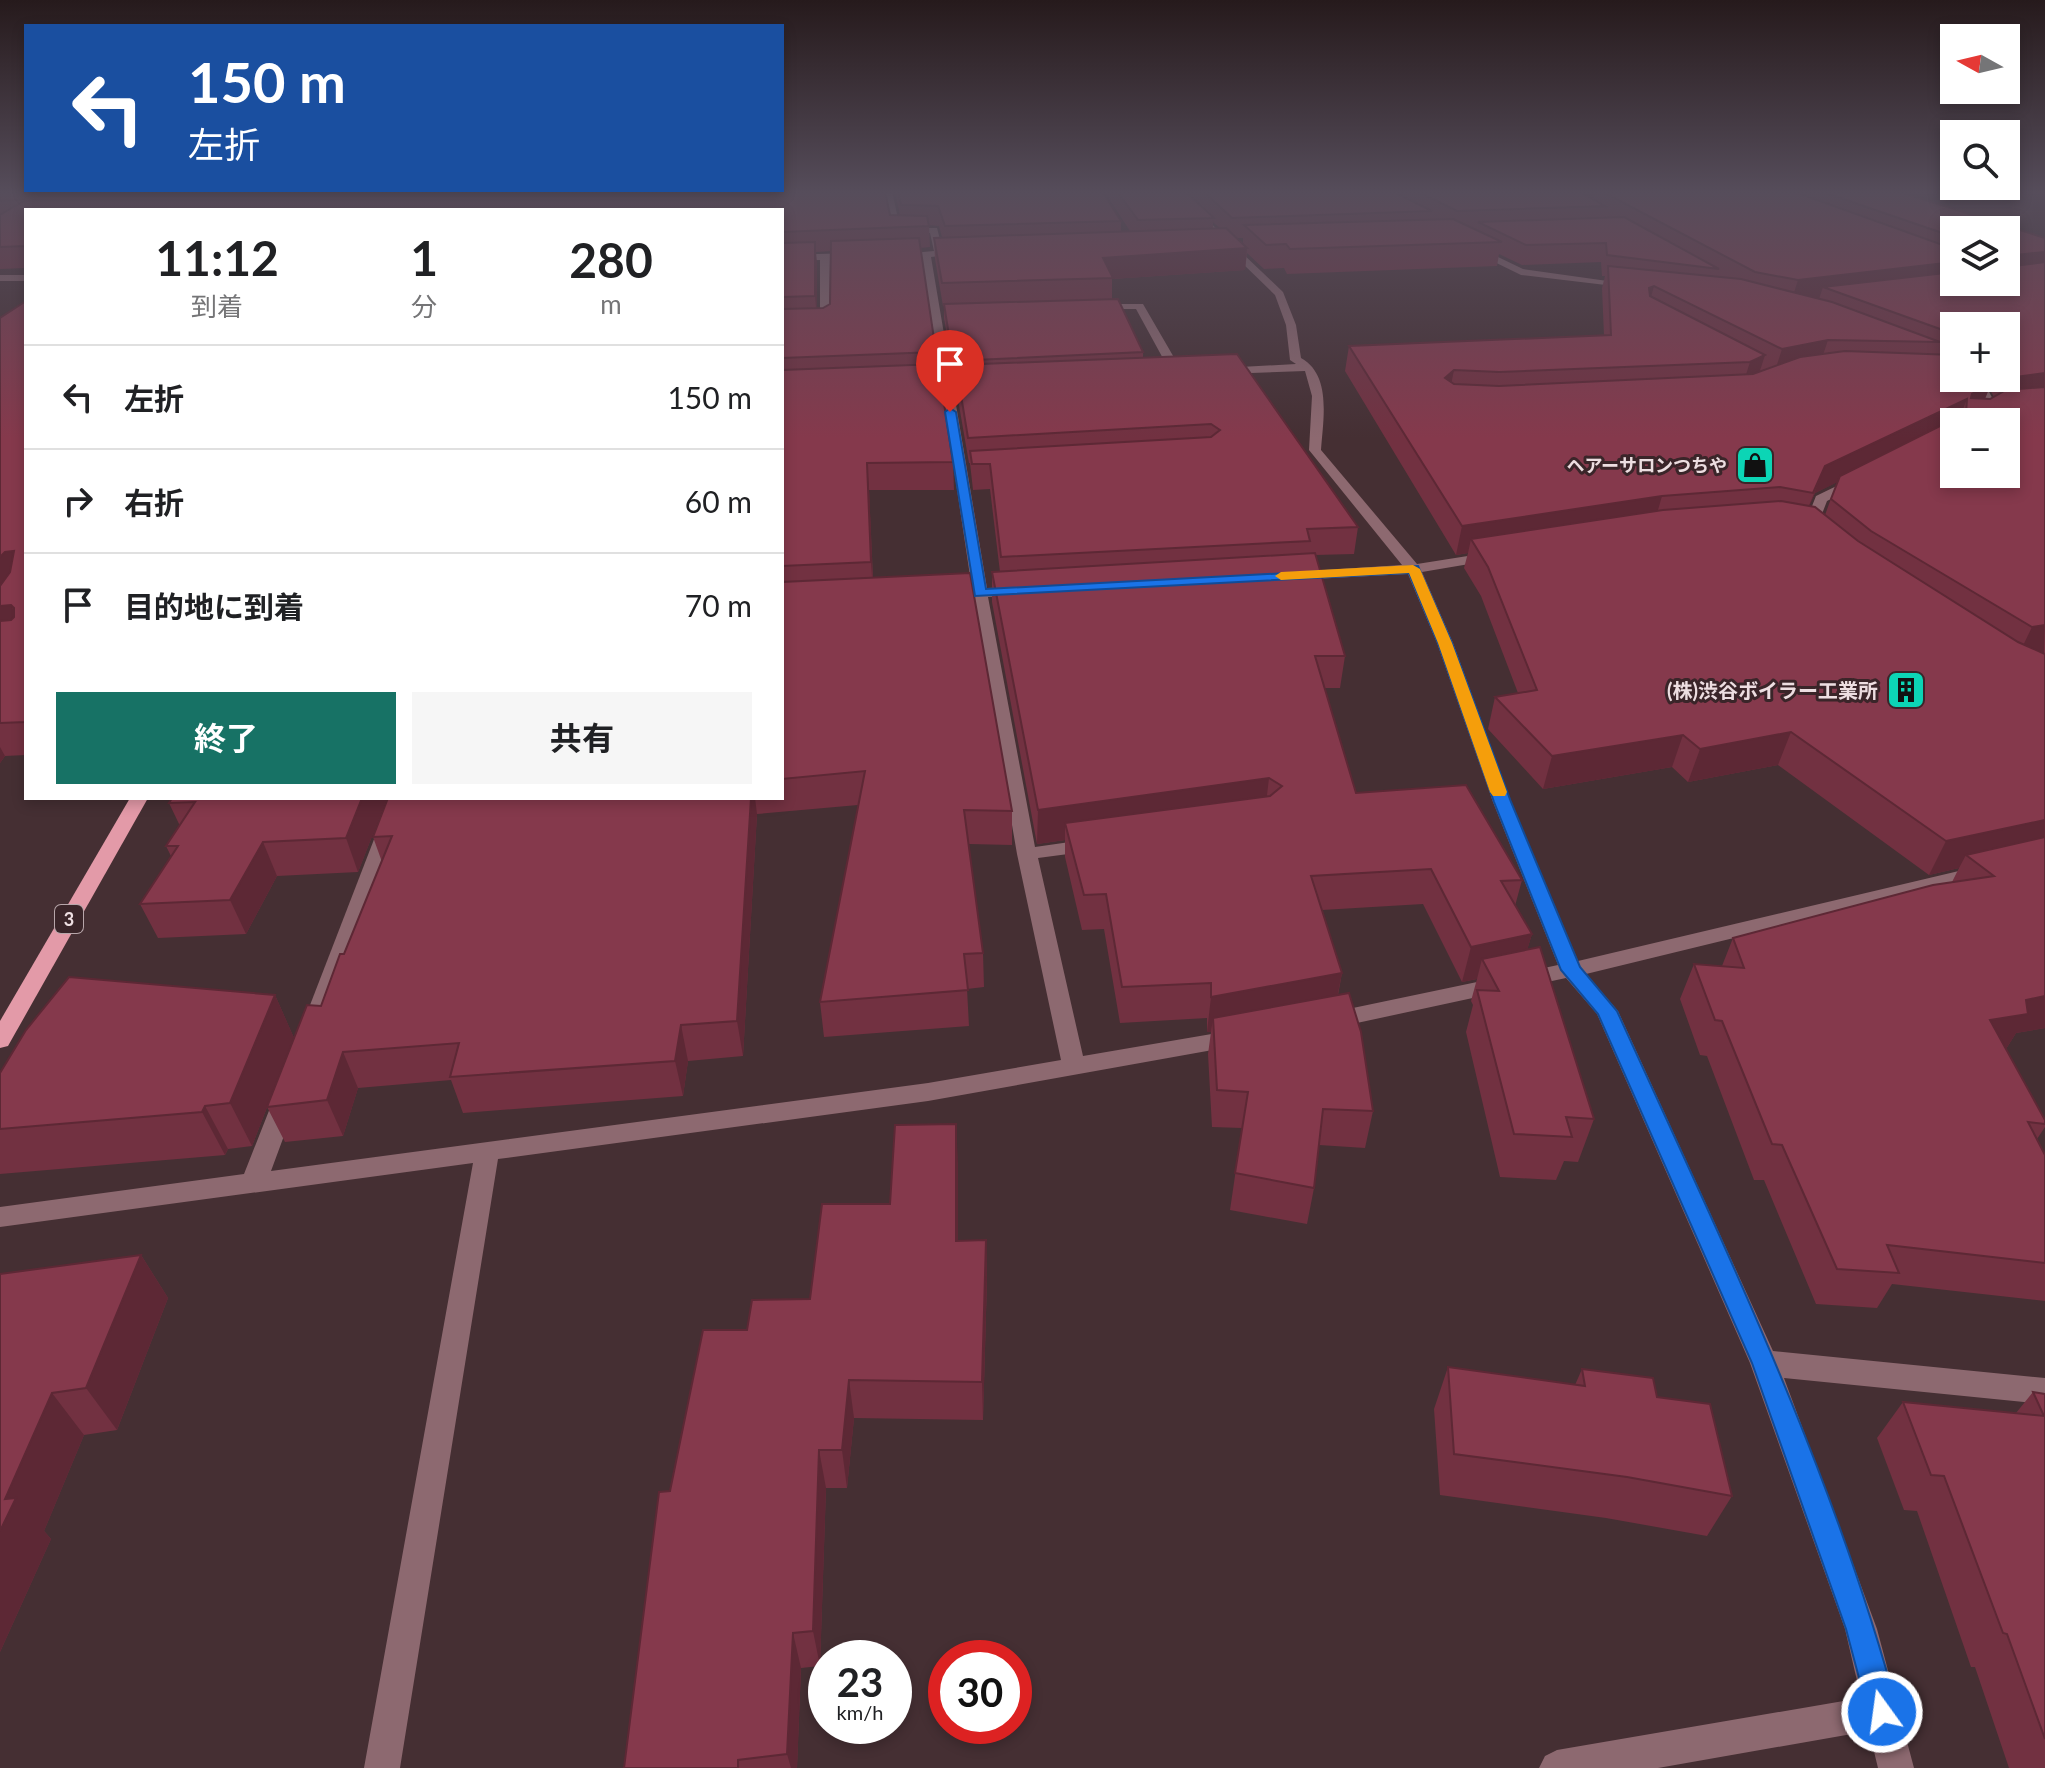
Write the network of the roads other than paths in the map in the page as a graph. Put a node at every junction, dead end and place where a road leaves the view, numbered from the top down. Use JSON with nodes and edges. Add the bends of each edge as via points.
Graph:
{"nodes":[{"id":1,"x":825,"y":274,"type":"edge"},
{"id":2,"x":936,"y":274,"type":"edge"},
{"id":3,"x":1260,"y":274,"type":"edge"},
{"id":4,"x":1534,"y":274,"type":"edge"},
{"id":5,"x":0,"y":278,"type":"edge"},
{"id":6,"x":24,"y":278,"type":"edge"},
{"id":7,"x":1640,"y":286,"type":"edge"},
{"id":8,"x":1076,"y":308,"type":"edge"},
{"id":9,"x":784,"y":326,"type":"edge"},
{"id":10,"x":1309,"y":367,"type":"junction"},
{"id":11,"x":1192,"y":372,"type":"edge"},
{"id":12,"x":1206,"y":372,"type":"edge"},
{"id":13,"x":1177,"y":373,"type":"junction"},
{"id":14,"x":1162,"y":374,"type":"edge"},
{"id":15,"x":1871,"y":475,"type":"edge"},
{"id":16,"x":1809,"y":531,"type":"edge"},
{"id":17,"x":1504,"y":555,"type":"edge"},
{"id":18,"x":1413,"y":569,"type":"junction"},
{"id":19,"x":1277,"y":577,"type":"edge"},
{"id":20,"x":1038,"y":590,"type":"edge"},
{"id":21,"x":980,"y":593,"type":"junction"},
{"id":22,"x":935,"y":595,"type":"edge"},
{"id":23,"x":138,"y":800,"type":"edge"},
{"id":24,"x":398,"y":800,"type":"edge"},
{"id":25,"x":1106,"y":843,"type":"edge"},
{"id":26,"x":1027,"y":854,"type":"junction"},
{"id":27,"x":1999,"y":868,"type":"edge"},
{"id":28,"x":1571,"y":970,"type":"junction"},
{"id":29,"x":1308,"y":1025,"type":"edge"},
{"id":30,"x":1262,"y":1034,"type":"edge"},
{"id":31,"x":0,"y":1040,"type":"edge"},
{"id":32,"x":303,"y":1051,"type":"edge"},
{"id":33,"x":1073,"y":1064,"type":"junction"},
{"id":34,"x":292,"y":1080,"type":"edge"},
{"id":35,"x":487,"y":1153,"type":"junction"},
{"id":36,"x":253,"y":1184,"type":"junction"},
{"id":37,"x":0,"y":1217,"type":"edge"},
{"id":38,"x":1764,"y":1363,"type":"junction"},
{"id":39,"x":2045,"y":1391,"type":"edge"},
{"id":40,"x":1882,"y":1712,"type":"junction"},
{"id":41,"x":382,"y":1768,"type":"edge"},
{"id":42,"x":1557,"y":1768,"type":"edge"},
{"id":43,"x":1896,"y":1768,"type":"edge"}],
"edges":[{"from":1,"to":9,"type":"street","via":[[825,325]]},
{"from":2,"to":21,"type":"street","via":[[946,383],[967,469]]},
{"from":3,"to":10,"type":"street","via":[[1280,294],[1296,360]]},
{"from":4,"to":7,"type":"street"},
{"from":5,"to":6,"type":"street"},
{"from":8,"to":13,"type":"street","via":[[1139,306]]},
{"from":10,"to":12,"type":"street"},
{"from":10,"to":18,"type":"street","via":[[1318,396],[1315,450]]},
{"from":11,"to":13,"type":"street"},
{"from":13,"to":14,"type":"street"},
{"from":15,"to":16,"type":"street","via":[[1821,499]]},
{"from":17,"to":18,"type":"street"},
{"from":18,"to":19,"type":"street"},
{"from":18,"to":28,"type":"street"},
{"from":20,"to":21,"type":"street"},
{"from":21,"to":22,"type":"street"},
{"from":21,"to":26,"type":"street"},
{"from":23,"to":31,"type":"main road","number":"3"},
{"from":24,"to":32,"type":"street"},
{"from":25,"to":26,"type":"street"},
{"from":26,"to":33,"type":"street"},
{"from":27,"to":28,"type":"street"},
{"from":28,"to":29,"type":"street"},
{"from":28,"to":38,"type":"street","via":[[1607,1011]]},
{"from":30,"to":33,"type":"street"},
{"from":33,"to":35,"type":"street","via":[[928,1092]]},
{"from":34,"to":36,"type":"street"},
{"from":35,"to":36,"type":"street"},
{"from":35,"to":41,"type":"street"},
{"from":36,"to":37,"type":"street"},
{"from":38,"to":39,"type":"street"},
{"from":38,"to":40,"type":"street","via":[[1861,1629]]},
{"from":40,"to":42,"type":"street"},
{"from":40,"to":43,"type":"street"}]}
